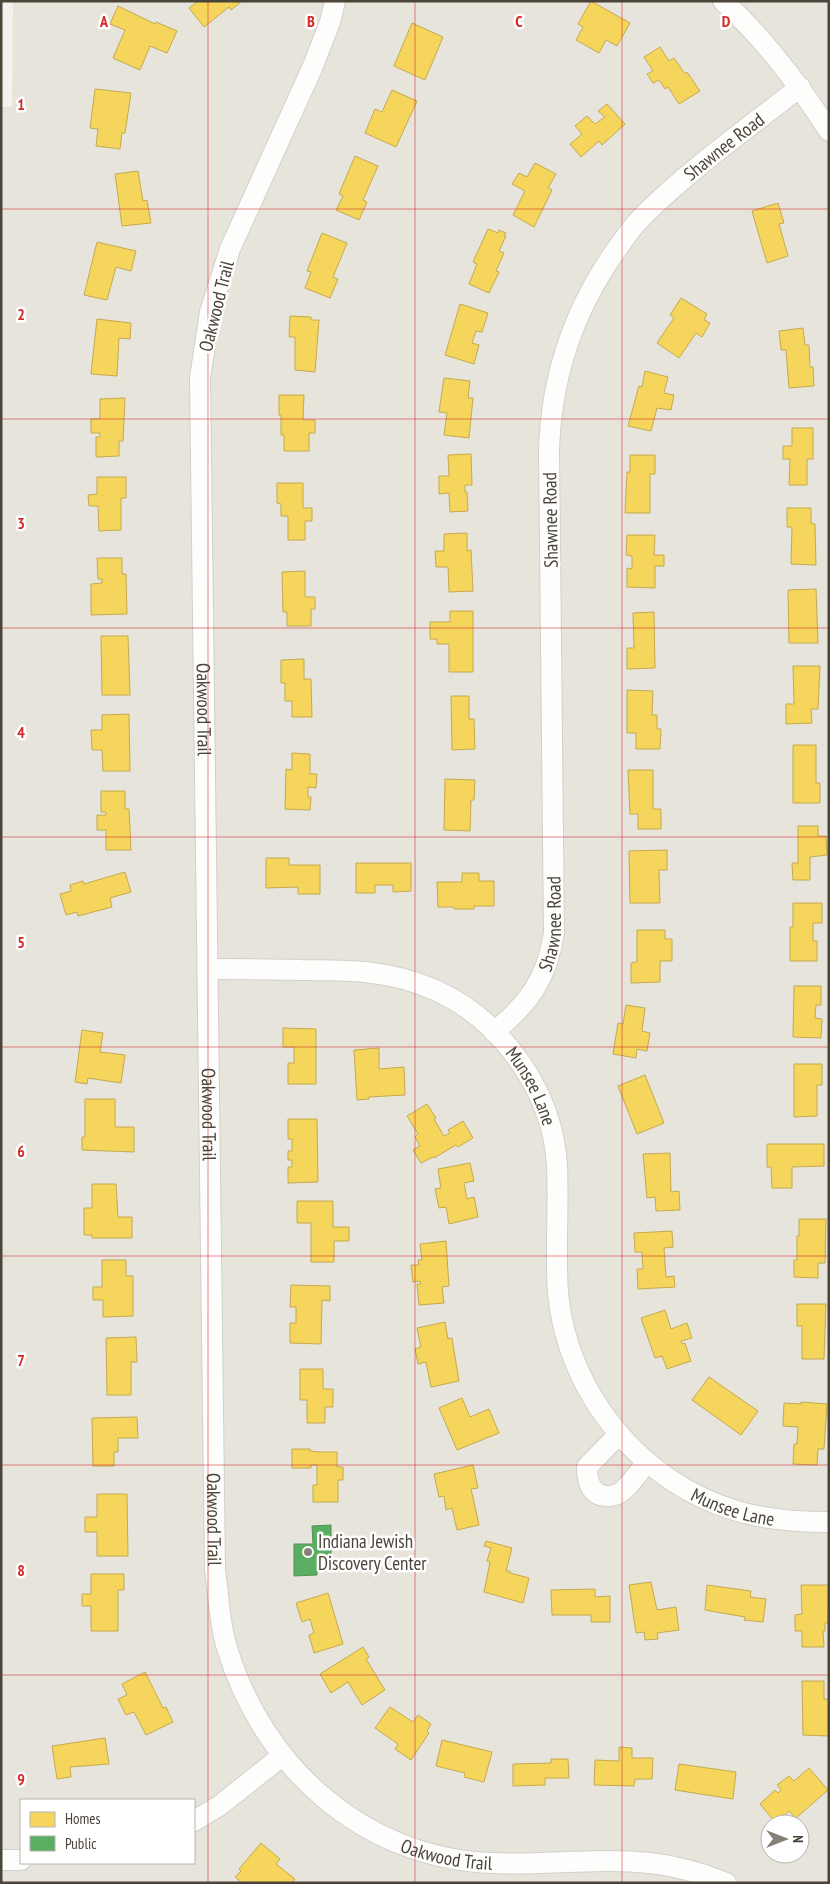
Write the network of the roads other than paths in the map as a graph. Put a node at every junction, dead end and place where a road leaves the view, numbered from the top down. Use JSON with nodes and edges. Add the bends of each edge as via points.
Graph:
{"nodes":[{"id":1,"x":335,"y":1,"type":"edge"},
{"id":2,"x":723,"y":1,"type":"edge"},
{"id":3,"x":800,"y":87,"type":"junction"},
{"id":4,"x":829,"y":131,"type":"edge"},
{"id":5,"x":208,"y":969,"type":"junction"},
{"id":6,"x":494,"y":1032,"type":"junction"},
{"id":7,"x":619,"y":1434,"type":"junction"},
{"id":8,"x":647,"y":1462,"type":"junction"},
{"id":9,"x":829,"y":1522,"type":"edge"},
{"id":10,"x":282,"y":1756,"type":"junction"},
{"id":11,"x":195,"y":1821,"type":"edge"},
{"id":12,"x":1,"y":1860,"type":"edge"},
{"id":13,"x":20,"y":1860,"type":"edge"},
{"id":14,"x":726,"y":1883,"type":"edge"}],
"edges":[{"from":1,"to":5,"type":"street","name":"Oakwood Trail","via":[[313,66],[230,249],[214,296],[202,361]]},
{"from":2,"to":3,"type":"street","via":[[770,48]]},
{"from":3,"to":4,"type":"street"},
{"from":3,"to":6,"type":"street","name":"Shawnee Road","via":[[670,189],[632,228],[592,287],[564,351],[555,389],[550,436],[554,933],[547,964],[529,998]]},
{"from":5,"to":6,"type":"street","name":"Munsee Lane","via":[[357,970],[389,975],[442,994]]},
{"from":5,"to":10,"type":"street","name":"Oakwood Trail","via":[[217,1602],[225,1642],[241,1687],[251,1709]]},
{"from":6,"to":7,"type":"street","name":"Munsee Lane","via":[[525,1069],[540,1097],[552,1135],[557,1166],[557,1277],[563,1323],[580,1375]]},
{"from":7,"to":8,"type":"street","name":"Munsee Lane"},
{"from":7,"to":8,"type":"street","via":[[588,1467],[592,1489],[599,1496],[621,1493]]},
{"from":8,"to":9,"type":"street","name":"Munsee Lane","via":[[698,1496],[735,1510],[780,1520]]},
{"from":10,"to":11,"type":"street"},
{"from":10,"to":14,"type":"street","name":"Oakwood Trail","via":[[314,1790],[344,1814],[385,1838],[422,1852],[491,1863],[649,1863],[679,1868]]},
{"from":12,"to":13,"type":"street"}]}
